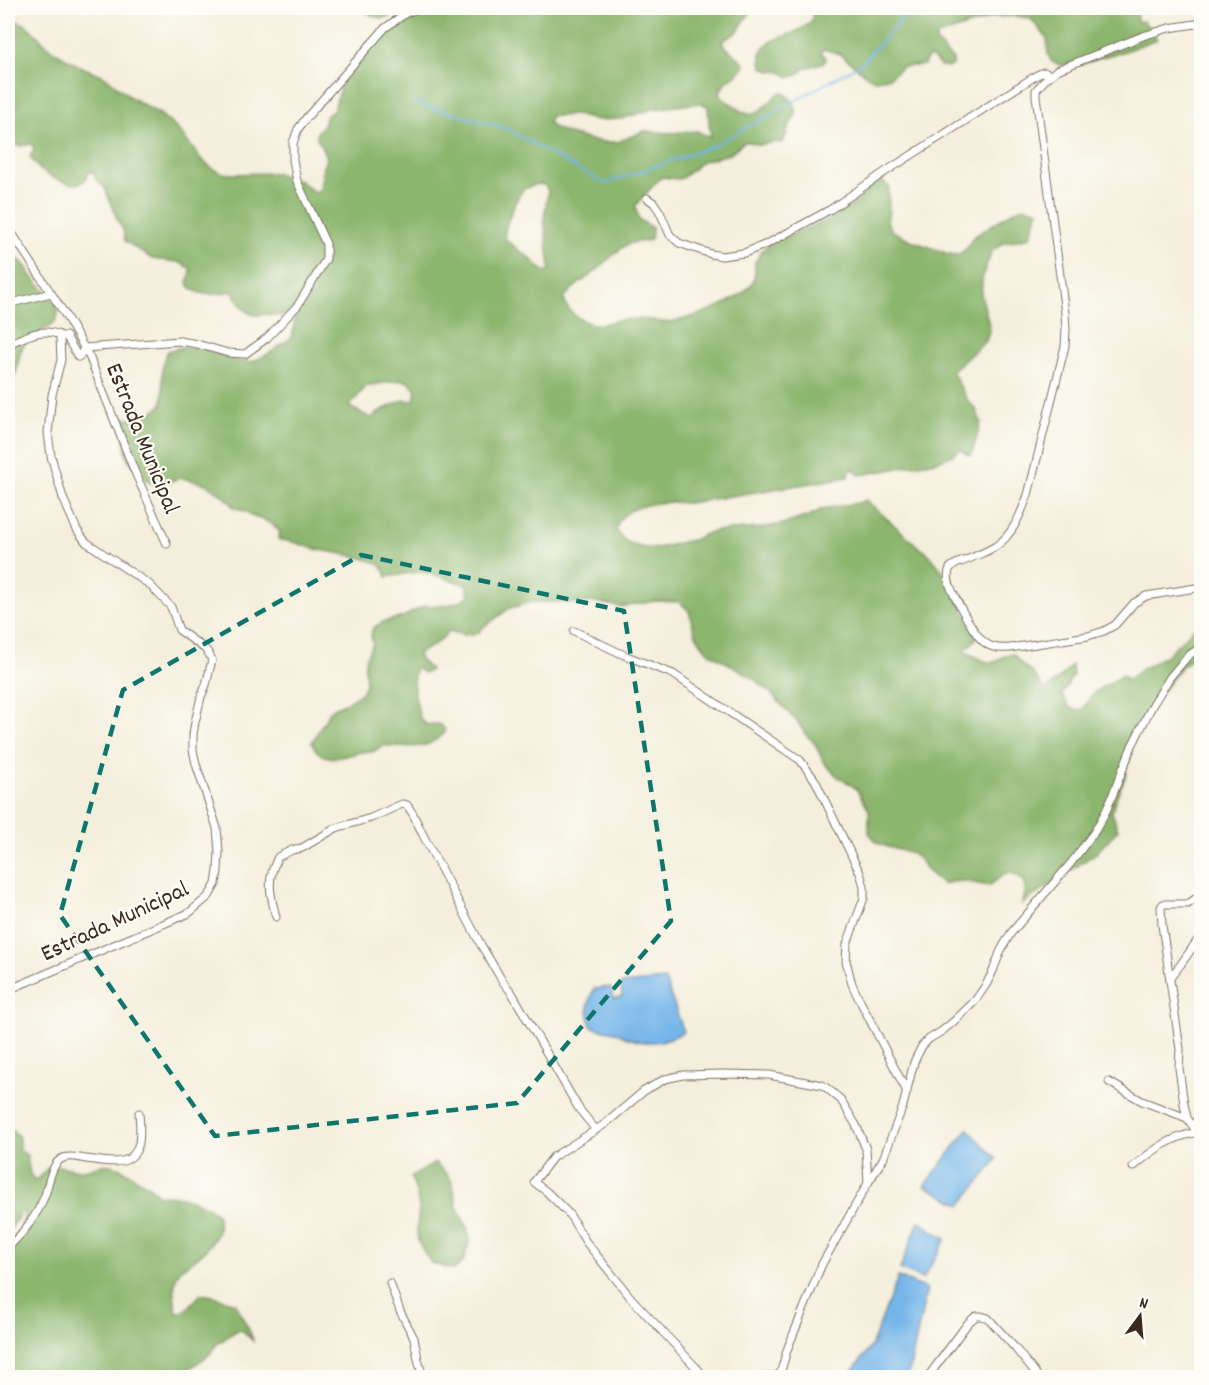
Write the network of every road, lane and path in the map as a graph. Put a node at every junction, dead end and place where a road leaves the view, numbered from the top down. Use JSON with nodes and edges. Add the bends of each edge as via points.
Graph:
{"nodes":[{"id":1,"x":421,"y":8,"type":"edge"},
{"id":2,"x":1202,"y":23,"type":"edge"},
{"id":3,"x":1050,"y":75,"type":"junction"},
{"id":4,"x":647,"y":198,"type":"dead end"},
{"id":5,"x":8,"y":227,"type":"edge"},
{"id":6,"x":51,"y":292,"type":"junction"},
{"id":7,"x":8,"y":304,"type":"edge"},
{"id":8,"x":61,"y":336,"type":"junction"},
{"id":9,"x":8,"y":344,"type":"edge"},
{"id":10,"x":84,"y":348,"type":"junction"},
{"id":11,"x":167,"y":544,"type":"dead end"},
{"id":12,"x":1202,"y":587,"type":"edge"},
{"id":13,"x":574,"y":631,"type":"dead end"},
{"id":14,"x":1202,"y":646,"type":"edge"},
{"id":15,"x":1202,"y":894,"type":"edge"},
{"id":16,"x":276,"y":917,"type":"dead end"},
{"id":17,"x":1202,"y":934,"type":"edge"},
{"id":18,"x":1170,"y":978,"type":"junction"},
{"id":19,"x":8,"y":990,"type":"edge"},
{"id":20,"x":1109,"y":1082,"type":"dead end"},
{"id":21,"x":907,"y":1092,"type":"junction"},
{"id":22,"x":139,"y":1113,"type":"dead end"},
{"id":23,"x":1188,"y":1118,"type":"junction"},
{"id":24,"x":596,"y":1130,"type":"junction"},
{"id":25,"x":1199,"y":1132,"type":"edge"},
{"id":26,"x":1133,"y":1167,"type":"dead end"},
{"id":27,"x":868,"y":1183,"type":"junction"},
{"id":28,"x":8,"y":1247,"type":"edge"},
{"id":29,"x":390,"y":1283,"type":"dead end"},
{"id":30,"x":779,"y":1376,"type":"edge"},
{"id":31,"x":423,"y":1377,"type":"edge"},
{"id":32,"x":706,"y":1377,"type":"edge"},
{"id":33,"x":763,"y":1377,"type":"edge"},
{"id":34,"x":927,"y":1377,"type":"edge"},
{"id":35,"x":1039,"y":1377,"type":"edge"}],
"edges":[{"from":1,"to":10,"type":"street","name":"Estrada Municipal","via":[[385,28],[298,129],[293,143],[297,181],[326,244],[326,259],[298,305],[267,338],[244,354],[180,341]]},
{"from":2,"to":3,"type":"street","via":[[1143,36]]},
{"from":3,"to":4,"type":"street","via":[[1037,75],[831,209],[744,254],[722,256],[679,243]]},
{"from":3,"to":12,"type":"street","via":[[1036,90],[1036,96],[1065,313],[1065,346],[1021,513],[997,545],[955,564],[948,580],[975,634],[1002,648],[1088,636],[1115,624],[1146,596]]},
{"from":5,"to":6,"type":"street","name":"Estrada Municipal"},
{"from":6,"to":7,"type":"street"},
{"from":6,"to":10,"type":"street","name":"Estrada Municipal"},
{"from":8,"to":9,"type":"street","via":[[45,331]]},
{"from":8,"to":10,"type":"street","name":"Estrada Municipal","via":[[66,336],[78,356]]},
{"from":8,"to":19,"type":"street","name":"Estrada Municipal","via":[[61,360],[48,433],[54,467],[76,530],[86,542],[150,585],[171,607],[179,630],[205,649],[212,660],[195,722],[193,750],[217,828],[218,872],[209,896],[189,913]]},
{"from":10,"to":11,"type":"street","name":"Estrada Municipal"},
{"from":13,"to":21,"type":"street","via":[[673,674],[800,760],[816,780],[864,886],[863,904],[847,944],[849,974]]},
{"from":14,"to":21,"type":"street","via":[[1170,677],[1152,706],[1095,831],[1011,933],[974,1002],[922,1046]]},
{"from":15,"to":18,"type":"street","via":[[1188,904],[1161,907]]},
{"from":16,"to":24,"type":"street","via":[[270,877],[278,856],[302,848],[336,828],[407,805],[481,945]]},
{"from":17,"to":18,"type":"street"},
{"from":18,"to":23,"type":"street"},
{"from":20,"to":23,"type":"street","via":[[1142,1101]]},
{"from":21,"to":27,"type":"street","via":[[884,1159]]},
{"from":22,"to":28,"type":"street","via":[[140,1142],[131,1157],[114,1162],[62,1158],[45,1197]]},
{"from":23,"to":25,"type":"street"},
{"from":24,"to":27,"type":"street","via":[[644,1091],[665,1079],[683,1075],[769,1075],[822,1085],[850,1112],[866,1149]]},
{"from":24,"to":32,"type":"street","via":[[553,1156],[534,1182],[569,1214],[631,1298]]},
{"from":25,"to":26,"type":"street","via":[[1170,1140]]},
{"from":27,"to":30,"type":"street","via":[[822,1264]]},
{"from":29,"to":31,"type":"street","via":[[414,1338]]},
{"from":30,"to":33,"type":"street"},
{"from":34,"to":35,"type":"street","via":[[968,1323],[981,1316],[988,1318]]}]}
